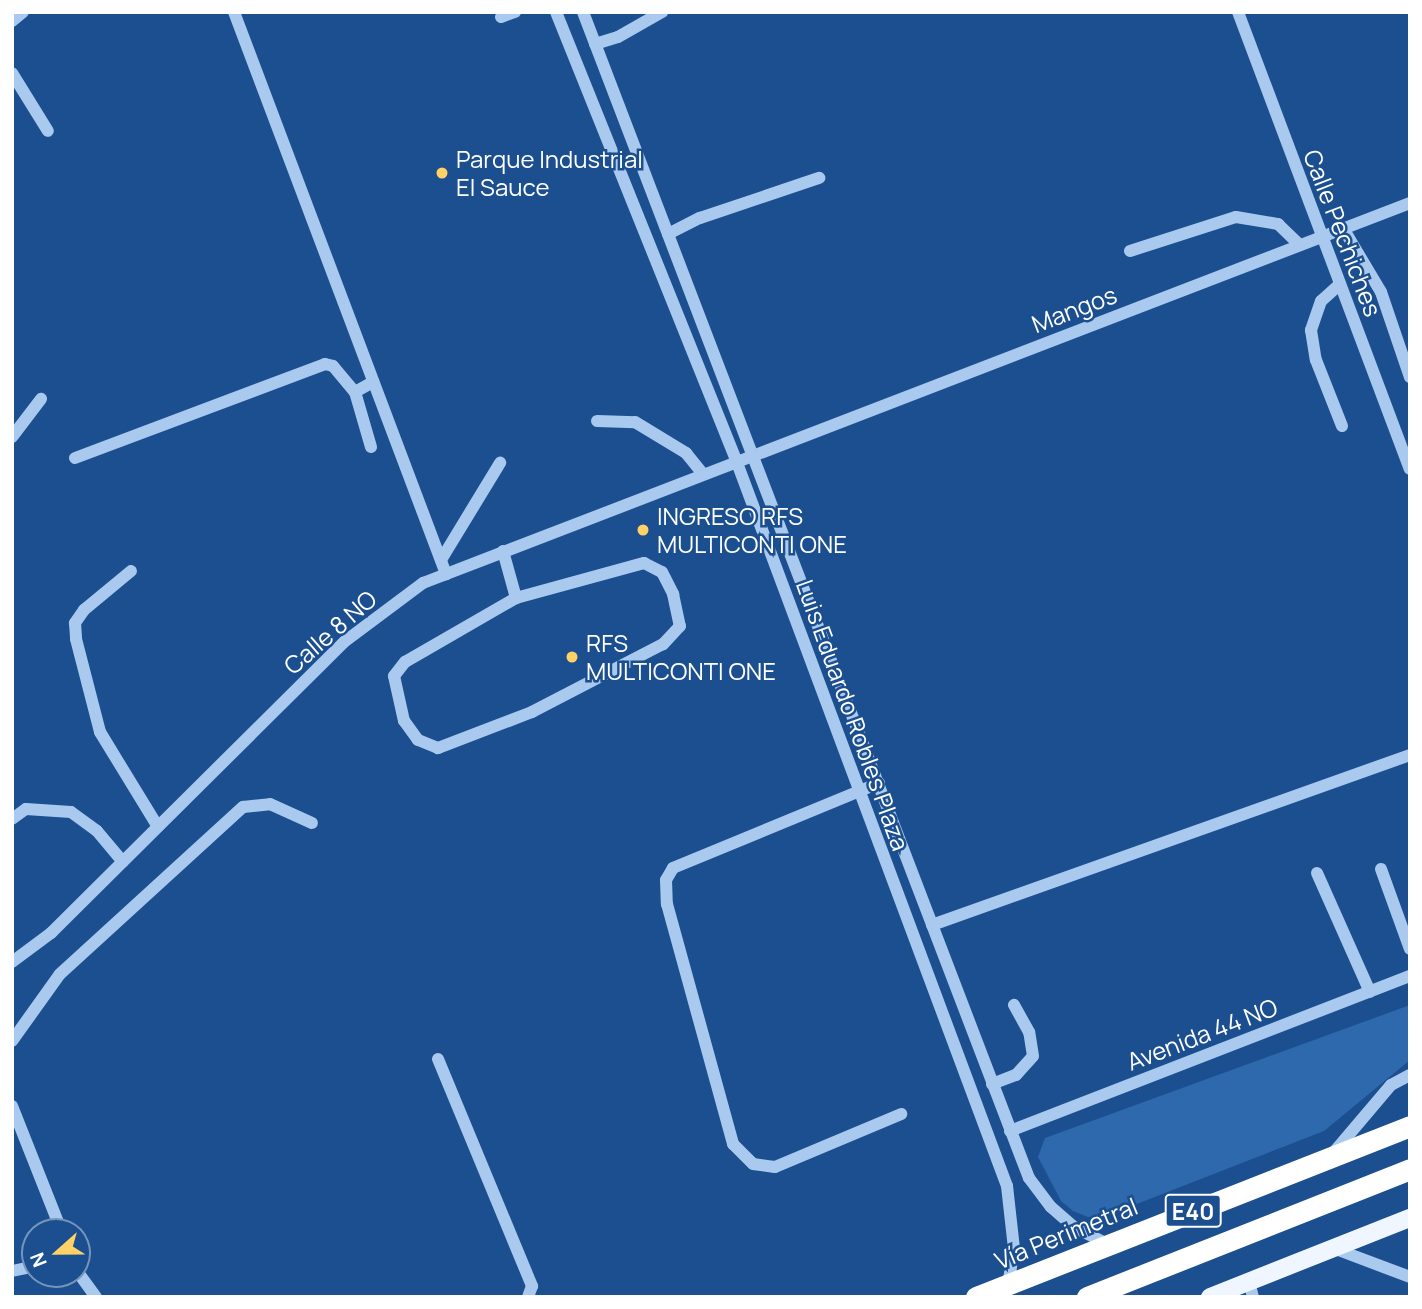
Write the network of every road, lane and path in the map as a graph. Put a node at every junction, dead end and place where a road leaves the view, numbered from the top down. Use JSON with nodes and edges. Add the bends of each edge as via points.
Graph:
{"nodes":[{"id":1,"x":23,"y":12,"type":"edge"},
{"id":2,"x":234,"y":12,"type":"edge"},
{"id":3,"x":515,"y":12,"type":"edge"},
{"id":4,"x":556,"y":12,"type":"edge"},
{"id":5,"x":662,"y":12,"type":"edge"},
{"id":6,"x":1238,"y":12,"type":"edge"},
{"id":7,"x":588,"y":14,"type":"edge"},
{"id":8,"x":501,"y":17,"type":"dead end"},
{"id":9,"x":12,"y":21,"type":"edge"},
{"id":10,"x":596,"y":44,"type":"junction"},
{"id":11,"x":12,"y":73,"type":"edge"},
{"id":12,"x":48,"y":131,"type":"dead end"},
{"id":13,"x":819,"y":178,"type":"dead end"},
{"id":14,"x":1410,"y":203,"type":"edge"},
{"id":15,"x":1343,"y":228,"type":"junction"},
{"id":16,"x":668,"y":234,"type":"junction"},
{"id":17,"x":1322,"y":236,"type":"junction"},
{"id":18,"x":1300,"y":244,"type":"junction"},
{"id":19,"x":1130,"y":251,"type":"dead end"},
{"id":20,"x":1340,"y":284,"type":"junction"},
{"id":21,"x":1410,"y":377,"type":"edge"},
{"id":22,"x":373,"y":382,"type":"junction"},
{"id":23,"x":355,"y":392,"type":"junction"},
{"id":24,"x":41,"y":399,"type":"dead end"},
{"id":25,"x":597,"y":421,"type":"dead end"},
{"id":26,"x":1342,"y":426,"type":"dead end"},
{"id":27,"x":12,"y":437,"type":"edge"},
{"id":28,"x":371,"y":447,"type":"dead end"},
{"id":29,"x":752,"y":453,"type":"junction"},
{"id":30,"x":75,"y":458,"type":"dead end"},
{"id":31,"x":736,"y":460,"type":"junction"},
{"id":32,"x":500,"y":463,"type":"dead end"},
{"id":33,"x":1410,"y":469,"type":"edge"},
{"id":34,"x":702,"y":473,"type":"junction"},
{"id":35,"x":503,"y":551,"type":"junction"},
{"id":36,"x":441,"y":560,"type":"junction"},
{"id":37,"x":131,"y":571,"type":"dead end"},
{"id":38,"x":446,"y":574,"type":"junction"},
{"id":39,"x":516,"y":598,"type":"junction"},
{"id":40,"x":1410,"y":755,"type":"edge"},
{"id":41,"x":879,"y":783,"type":"junction"},
{"id":42,"x":859,"y":791,"type":"junction"},
{"id":43,"x":12,"y":819,"type":"edge"},
{"id":44,"x":312,"y":823,"type":"dead end"},
{"id":45,"x":158,"y":827,"type":"junction"},
{"id":46,"x":123,"y":862,"type":"junction"},
{"id":47,"x":1381,"y":869,"type":"dead end"},
{"id":48,"x":1317,"y":873,"type":"dead end"},
{"id":49,"x":932,"y":925,"type":"junction"},
{"id":50,"x":1410,"y":949,"type":"edge"},
{"id":51,"x":12,"y":962,"type":"edge"},
{"id":52,"x":1410,"y":976,"type":"edge"},
{"id":53,"x":1370,"y":992,"type":"junction"},
{"id":54,"x":1014,"y":1005,"type":"dead end"},
{"id":55,"x":12,"y":1041,"type":"edge"},
{"id":56,"x":438,"y":1059,"type":"dead end"},
{"id":57,"x":1410,"y":1075,"type":"edge"},
{"id":58,"x":992,"y":1084,"type":"junction"},
{"id":59,"x":12,"y":1106,"type":"edge"},
{"id":60,"x":901,"y":1114,"type":"dead end"},
{"id":61,"x":1410,"y":1126,"type":"edge"},
{"id":62,"x":1010,"y":1131,"type":"junction"},
{"id":63,"x":1330,"y":1157,"type":"junction"},
{"id":64,"x":1410,"y":1169,"type":"edge"},
{"id":65,"x":56,"y":1218,"type":"edge"},
{"id":66,"x":1410,"y":1218,"type":"edge"},
{"id":67,"x":1108,"y":1244,"type":"junction"},
{"id":68,"x":1333,"y":1248,"type":"junction"},
{"id":69,"x":1410,"y":1277,"type":"edge"},
{"id":70,"x":1008,"y":1284,"type":"junction"},
{"id":71,"x":1243,"y":1290,"type":"edge"},
{"id":72,"x":528,"y":1297,"type":"edge"},
{"id":73,"x":976,"y":1297,"type":"edge"},
{"id":74,"x":1087,"y":1297,"type":"edge"},
{"id":75,"x":1210,"y":1297,"type":"edge"}],
"edges":[{"from":1,"to":9,"type":"street"},
{"from":2,"to":22,"type":"street"},
{"from":3,"to":8,"type":"street"},
{"from":4,"to":31,"type":"street","name":"Luis Eduardo Robles Plaza"},
{"from":5,"to":10,"type":"street"},
{"from":6,"to":17,"type":"street","name":"Calle Pechiches"},
{"from":7,"to":10,"type":"street","name":"Luis Eduardo Robles Plaza"},
{"from":10,"to":16,"type":"street","name":"Luis Eduardo Robles Plaza"},
{"from":11,"to":12,"type":"street"},
{"from":13,"to":16,"type":"street","via":[[700,218]]},
{"from":14,"to":15,"type":"street","name":"Mangos"},
{"from":15,"to":17,"type":"street","name":"Mangos"},
{"from":15,"to":21,"type":"street","via":[[1381,292]]},
{"from":16,"to":29,"type":"street","name":"Luis Eduardo Robles Plaza"},
{"from":17,"to":18,"type":"street","name":"Mangos"},
{"from":17,"to":20,"type":"street","name":"Calle Pechiches"},
{"from":18,"to":19,"type":"street","via":[[1278,223],[1236,217]]},
{"from":18,"to":29,"type":"street","name":"Mangos"},
{"from":20,"to":26,"type":"street","via":[[1321,301],[1311,330],[1316,360]]},
{"from":20,"to":33,"type":"street","name":"Calle Pechiches"},
{"from":22,"to":23,"type":"street"},
{"from":22,"to":36,"type":"street"},
{"from":23,"to":28,"type":"street"},
{"from":23,"to":30,"type":"street","via":[[333,366],[325,364]]},
{"from":24,"to":27,"type":"street"},
{"from":25,"to":34,"type":"street","via":[[635,422],[686,453]]},
{"from":29,"to":31,"type":"street","name":"Calle 8 NO"},
{"from":29,"to":41,"type":"street","name":"Luis Eduardo Robles Plaza"},
{"from":31,"to":34,"type":"street","name":"Calle 8 NO"},
{"from":31,"to":42,"type":"street","name":"Luis Eduardo Robles Plaza"},
{"from":32,"to":36,"type":"street"},
{"from":34,"to":35,"type":"street","name":"Calle 8 NO"},
{"from":35,"to":38,"type":"street","name":"Calle 8 NO"},
{"from":35,"to":39,"type":"street"},
{"from":36,"to":38,"type":"street"},
{"from":37,"to":45,"type":"street","via":[[84,610],[75,623],[76,639],[100,732]]},
{"from":38,"to":45,"type":"street","name":"Calle 8 NO","via":[[423,583],[344,642]]},
{"from":39,"to":39,"type":"street","via":[[405,662],[394,676],[404,721],[418,740],[438,748],[532,712],[663,644],[680,626],[662,572],[644,563]]},
{"from":40,"to":49,"type":"street"},
{"from":41,"to":42,"type":"street"},
{"from":41,"to":49,"type":"street","name":"Luis Eduardo Robles Plaza"},
{"from":42,"to":60,"type":"street","via":[[673,867],[666,880],[667,904],[733,1144],[753,1164],[775,1167]]},
{"from":42,"to":70,"type":"street","name":"Luis Eduardo Robles Plaza","via":[[1006,1185],[1014,1248]]},
{"from":43,"to":46,"type":"street","via":[[26,809],[71,812],[97,831]]},
{"from":44,"to":55,"type":"street","via":[[270,804],[243,807],[60,974]]},
{"from":45,"to":46,"type":"street","name":"Calle 8 NO"},
{"from":46,"to":51,"type":"street","name":"Calle 8 NO","via":[[51,933]]},
{"from":47,"to":50,"type":"street"},
{"from":48,"to":53,"type":"street"},
{"from":49,"to":58,"type":"street","name":"Luis Eduardo Robles Plaza"},
{"from":52,"to":53,"type":"street","name":"Avenida 44 NO"},
{"from":53,"to":62,"type":"street","name":"Avenida 44 NO"},
{"from":54,"to":58,"type":"street","via":[[1029,1032],[1033,1056],[1016,1074]]},
{"from":56,"to":72,"type":"street","via":[[532,1286]]},
{"from":57,"to":63,"type":"street","via":[[1391,1085]]},
{"from":58,"to":62,"type":"street","name":"Luis Eduardo Robles Plaza"},
{"from":59,"to":65,"type":"street"},
{"from":61,"to":63,"type":"highway","name":"Vía Perimetral","number":"E40"},
{"from":62,"to":67,"type":"street","name":"Luis Eduardo Robles Plaza","via":[[1029,1178],[1051,1207],[1074,1227]]},
{"from":63,"to":67,"type":"highway","name":"Vía Perimetral","number":"E40"},
{"from":64,"to":74,"type":"highway","number":"E40"},
{"from":66,"to":68,"type":"main road"},
{"from":67,"to":70,"type":"highway","name":"Vía Perimetral","number":"E40"},
{"from":68,"to":69,"type":"street"},
{"from":68,"to":71,"type":"main road"},
{"from":70,"to":73,"type":"highway","name":"Vía Perimetral","number":"E40"},
{"from":71,"to":75,"type":"main road"}]}
